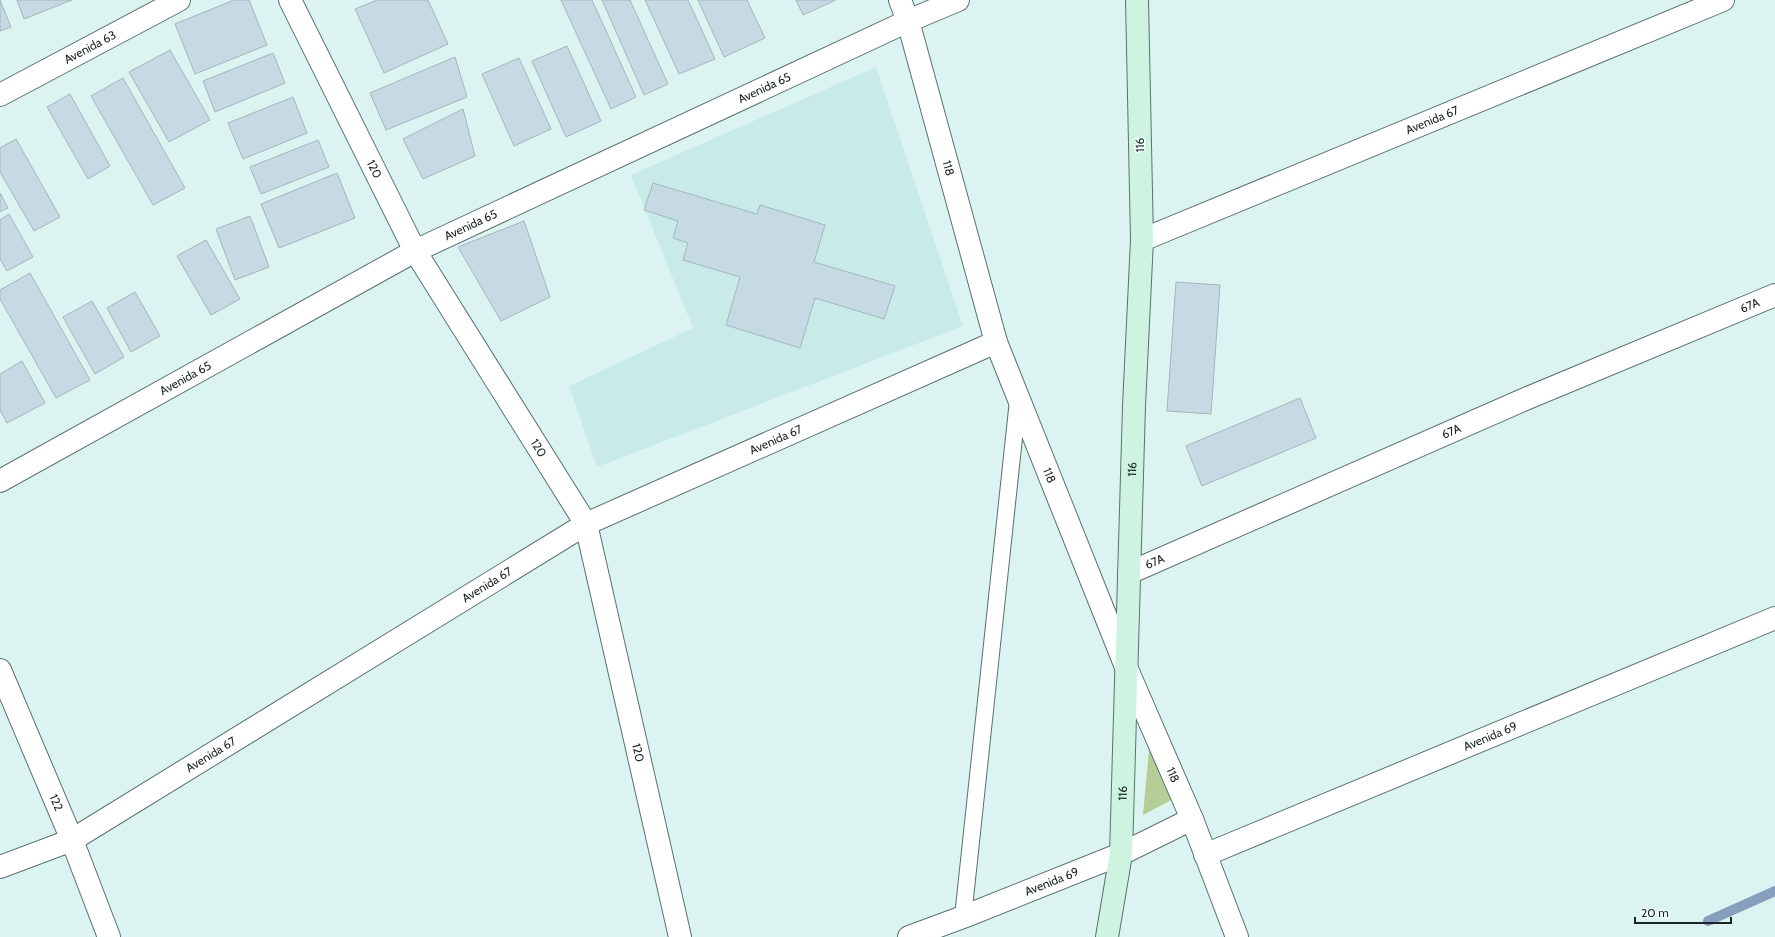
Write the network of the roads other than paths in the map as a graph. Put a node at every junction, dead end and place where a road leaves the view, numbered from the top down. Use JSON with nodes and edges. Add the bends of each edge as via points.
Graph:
{"nodes":[{"id":1,"x":179,"y":0,"type":"edge"},
{"id":2,"x":290,"y":0,"type":"edge"},
{"id":3,"x":900,"y":0,"type":"edge"},
{"id":4,"x":958,"y":0,"type":"edge"},
{"id":5,"x":1136,"y":0,"type":"edge"},
{"id":6,"x":1722,"y":0,"type":"edge"},
{"id":7,"x":908,"y":21,"type":"junction"},
{"id":8,"x":0,"y":95,"type":"edge"},
{"id":9,"x":1142,"y":240,"type":"junction"},
{"id":10,"x":415,"y":251,"type":"junction"},
{"id":11,"x":1775,"y":295,"type":"edge"},
{"id":12,"x":996,"y":342,"type":"junction"},
{"id":13,"x":1018,"y":397,"type":"junction"},
{"id":14,"x":0,"y":481,"type":"edge"},
{"id":15,"x":586,"y":524,"type":"junction"},
{"id":16,"x":1129,"y":573,"type":"junction"},
{"id":17,"x":1775,"y":618,"type":"edge"},
{"id":18,"x":1126,"y":667,"type":"junction"},
{"id":19,"x":0,"y":670,"type":"edge"},
{"id":20,"x":1192,"y":819,"type":"junction"},
{"id":21,"x":72,"y":840,"type":"junction"},
{"id":22,"x":1121,"y":854,"type":"junction"},
{"id":23,"x":1205,"y":855,"type":"junction"},
{"id":24,"x":0,"y":867,"type":"edge"},
{"id":25,"x":963,"y":917,"type":"junction"},
{"id":26,"x":109,"y":937,"type":"edge"},
{"id":27,"x":680,"y":937,"type":"edge"},
{"id":28,"x":909,"y":937,"type":"edge"},
{"id":29,"x":1107,"y":937,"type":"edge"},
{"id":30,"x":1237,"y":937,"type":"edge"}],
"edges":[{"from":1,"to":8,"type":"street","name":"Avenida 63"},
{"from":2,"to":10,"type":"street","name":"120"},
{"from":3,"to":7,"type":"street","name":"118"},
{"from":4,"to":7,"type":"street","name":"Avenida 65"},
{"from":5,"to":9,"type":"street","name":"116"},
{"from":6,"to":9,"type":"street","name":"Avenida 67"},
{"from":7,"to":10,"type":"street","name":"Avenida 65"},
{"from":7,"to":12,"type":"street","name":"118"},
{"from":9,"to":16,"type":"street","name":"116"},
{"from":10,"to":14,"type":"street","name":"Avenida 65"},
{"from":10,"to":15,"type":"street","name":"120"},
{"from":11,"to":16,"type":"street","name":"67A","via":[[1523,400]]},
{"from":12,"to":13,"type":"street","name":"118"},
{"from":12,"to":15,"type":"street","name":"Avenida 67"},
{"from":13,"to":18,"type":"street","name":"118"},
{"from":13,"to":25,"type":"lane"},
{"from":15,"to":21,"type":"street","name":"Avenida 67"},
{"from":15,"to":27,"type":"street","name":"120"},
{"from":16,"to":18,"type":"street","name":"116"},
{"from":17,"to":23,"type":"street","name":"Avenida 69"},
{"from":18,"to":20,"type":"street","name":"118"},
{"from":18,"to":22,"type":"street","name":"116"},
{"from":19,"to":21,"type":"street","name":"122"},
{"from":20,"to":22,"type":"street","name":"Avenida 69"},
{"from":20,"to":23,"type":"street","name":"118"},
{"from":21,"to":24,"type":"street","name":"Avenida 67"},
{"from":21,"to":26,"type":"street","name":"122"},
{"from":22,"to":25,"type":"street","name":"Avenida 69"},
{"from":22,"to":29,"type":"street","name":"116"},
{"from":23,"to":30,"type":"street","name":"118"},
{"from":25,"to":28,"type":"street","name":"Avenida 69"}]}
